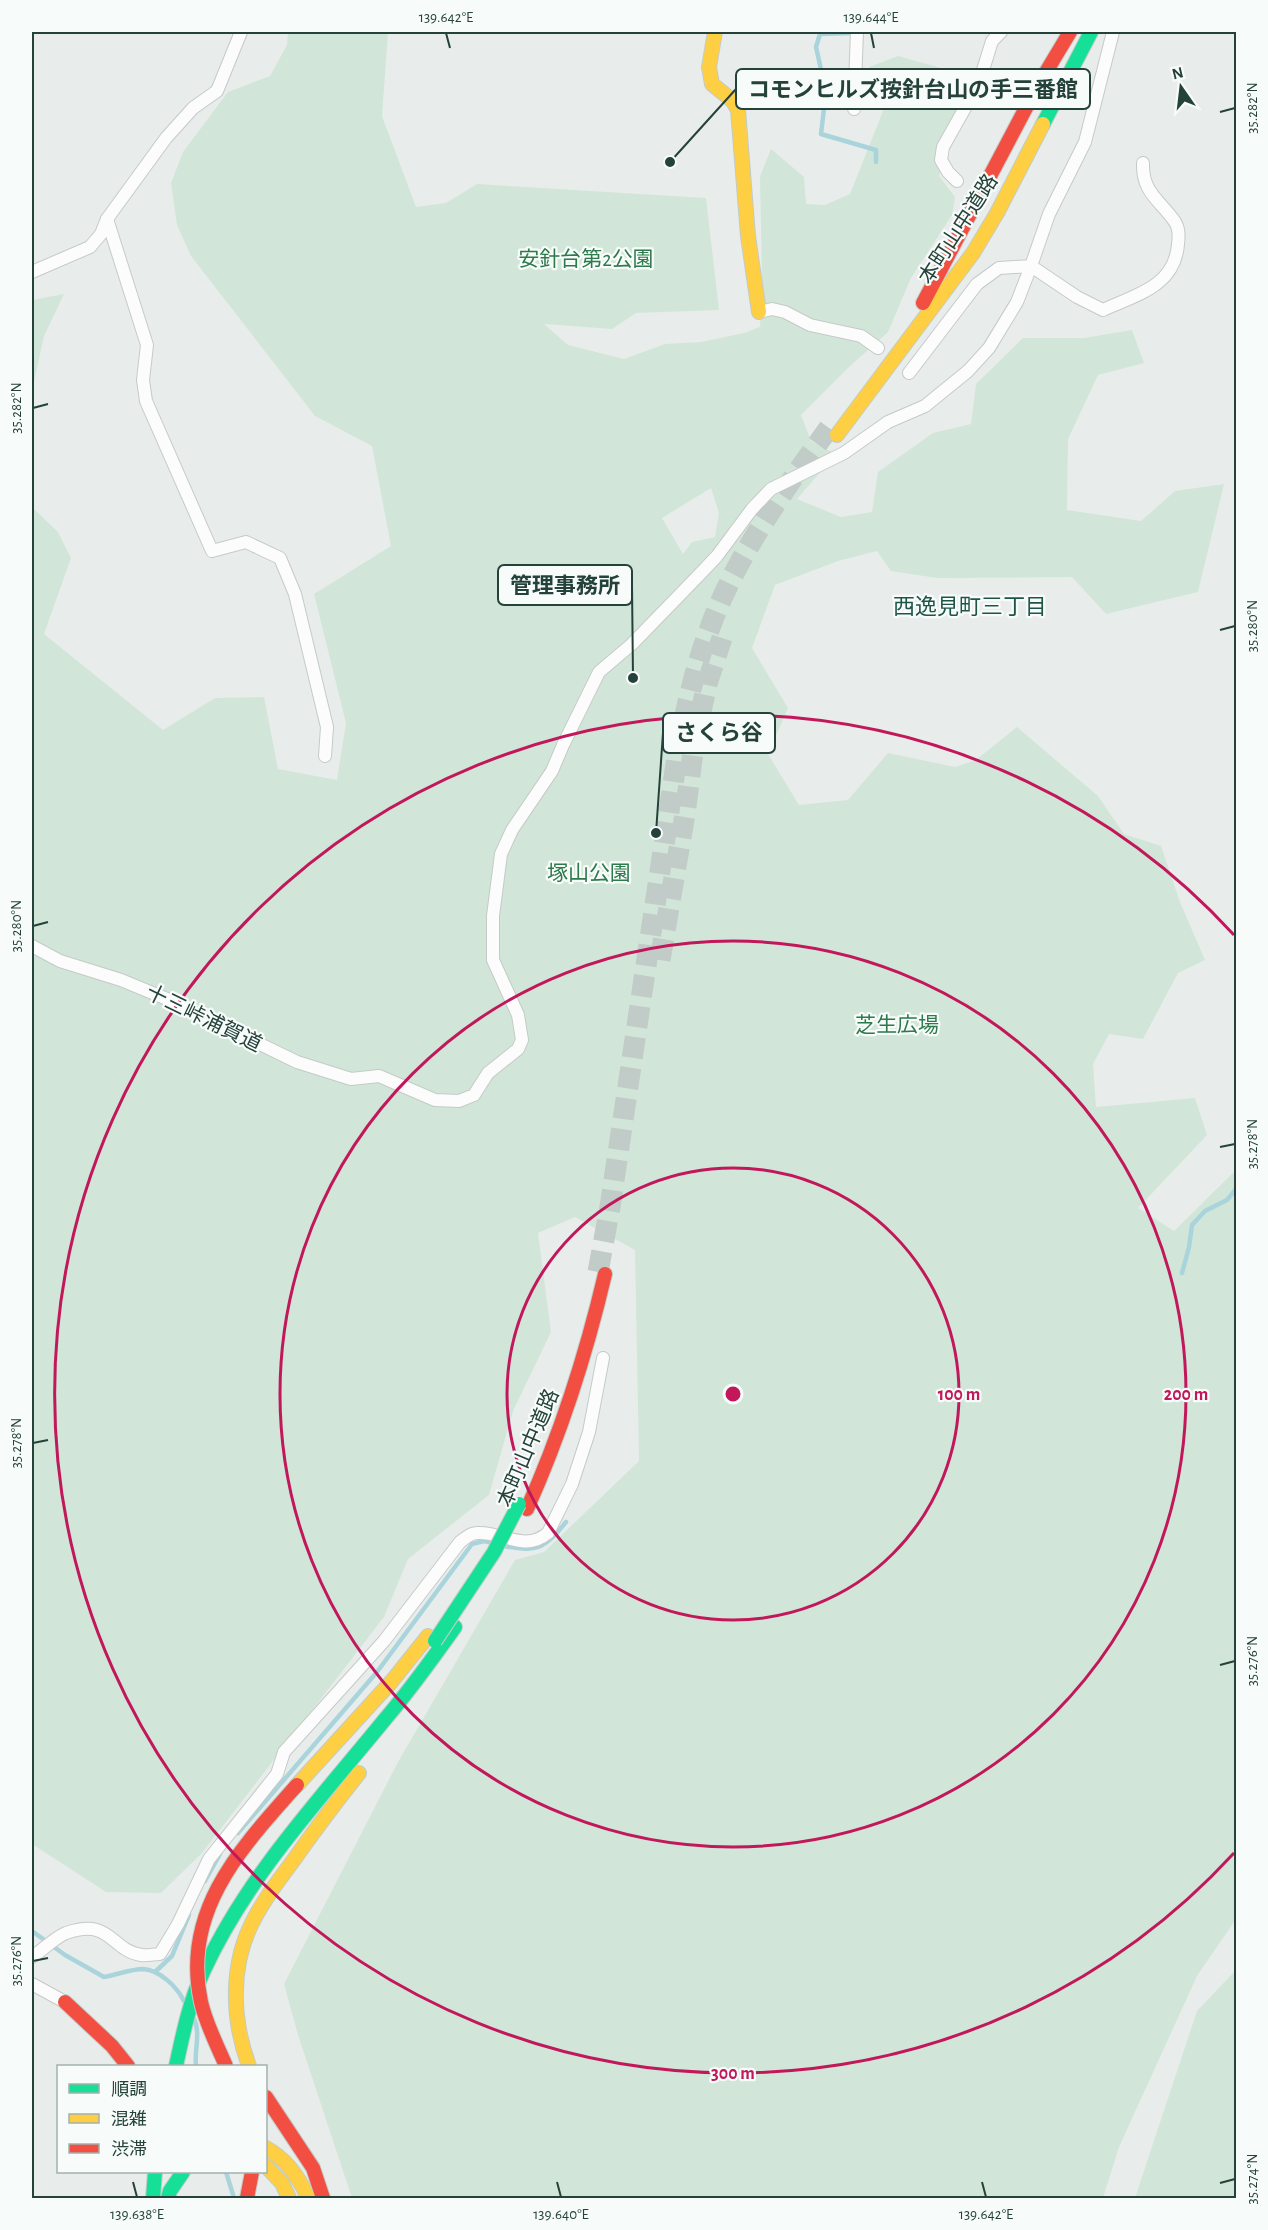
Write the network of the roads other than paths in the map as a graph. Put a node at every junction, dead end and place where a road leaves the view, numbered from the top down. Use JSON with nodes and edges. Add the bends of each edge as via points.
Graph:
{"nodes":[{"id":1,"x":241,"y":32,"type":"edge"},
{"id":2,"x":715,"y":32,"type":"edge"},
{"id":3,"x":856,"y":32,"type":"edge"},
{"id":4,"x":1001,"y":32,"type":"edge"},
{"id":5,"x":1070,"y":32,"type":"edge"},
{"id":6,"x":1091,"y":32,"type":"edge"},
{"id":7,"x":1113,"y":32,"type":"edge"},
{"id":8,"x":854,"y":109,"type":"dead end"},
{"id":9,"x":1143,"y":163,"type":"dead end"},
{"id":10,"x":957,"y":181,"type":"dead end"},
{"id":11,"x":107,"y":219,"type":"junction"},
{"id":12,"x":1031,"y":266,"type":"junction"},
{"id":13,"x":32,"y":272,"type":"edge"},
{"id":14,"x":759,"y":312,"type":"joint"},
{"id":15,"x":878,"y":348,"type":"dead end"},
{"id":16,"x":909,"y":373,"type":"dead end"},
{"id":17,"x":326,"y":756,"type":"dead end"},
{"id":18,"x":32,"y":946,"type":"edge"},
{"id":19,"x":601,"y":1273,"type":"tunnel mouth"},
{"id":20,"x":603,"y":1358,"type":"dead end"},
{"id":21,"x":523,"y":1507,"type":"junction"},
{"id":22,"x":438,"y":1643,"type":"junction"},
{"id":23,"x":37,"y":1953,"type":"edge"},
{"id":24,"x":32,"y":1984,"type":"edge"},
{"id":25,"x":65,"y":2001,"type":"joint"},
{"id":26,"x":181,"y":2019,"type":"junction"},
{"id":27,"x":126,"y":2065,"type":"edge"},
{"id":28,"x":166,"y":2065,"type":"edge"},
{"id":29,"x":176,"y":2065,"type":"edge"},
{"id":30,"x":225,"y":2065,"type":"edge"},
{"id":31,"x":248,"y":2065,"type":"edge"},
{"id":32,"x":267,"y":2099,"type":"edge"},
{"id":33,"x":267,"y":2149,"type":"edge"},
{"id":34,"x":267,"y":2167,"type":"edge"},
{"id":35,"x":155,"y":2173,"type":"edge"},
{"id":36,"x":167,"y":2173,"type":"edge"},
{"id":37,"x":182,"y":2173,"type":"edge"},
{"id":38,"x":252,"y":2173,"type":"edge"},
{"id":39,"x":153,"y":2199,"type":"edge"},
{"id":40,"x":167,"y":2199,"type":"edge"},
{"id":41,"x":247,"y":2199,"type":"edge"},
{"id":42,"x":289,"y":2199,"type":"edge"},
{"id":43,"x":308,"y":2199,"type":"edge"},
{"id":44,"x":323,"y":2199,"type":"edge"}],
"edges":[{"from":1,"to":11,"type":"street","via":[[217,91],[193,108],[166,138]]},
{"from":2,"to":14,"type":"main road","via":[[709,67],[712,84],[738,110],[744,213]]},
{"from":3,"to":8,"type":"street"},
{"from":4,"to":10,"type":"street","via":[[992,41],[979,82],[943,147],[941,160]]},
{"from":5,"to":6,"type":"main road","name":"本町山中道路","via":[[916,314],[833,431],[973,253],[998,213]]},
{"from":7,"to":12,"type":"street","via":[[1085,142],[1049,214]]},
{"from":9,"to":12,"type":"street","via":[[1143,176],[1151,194],[1177,225],[1179,238],[1177,258],[1150,290],[1103,310]]},
{"from":11,"to":13,"type":"street","via":[[90,248]]},
{"from":11,"to":17,"type":"street","via":[[147,345],[143,380],[146,401],[212,551],[246,542],[280,558],[295,594],[327,727]]},
{"from":12,"to":16,"type":"street","via":[[999,268],[977,284]]},
{"from":12,"to":18,"type":"street","name":"十三峠浦賀道","via":[[1017,302],[989,348],[968,371],[925,406],[888,422],[844,453],[771,489],[717,556],[632,644],[599,672],[552,771],[512,830],[501,854],[493,916],[494,960],[518,1016],[522,1040],[518,1049],[488,1073],[474,1095],[459,1101],[435,1100],[379,1076],[351,1079],[297,1062],[182,1005],[60,961]]},
{"from":14,"to":15,"type":"street","via":[[785,312],[810,325],[861,336]]},
{"from":19,"to":21,"type":"main road","name":"本町山中道路","via":[[586,1358],[547,1467]]},
{"from":20,"to":23,"type":"street","via":[[590,1432],[572,1484],[548,1533],[530,1543],[477,1533],[460,1542],[384,1641],[284,1752],[277,1774],[209,1859],[160,1954],[142,1956],[105,1932],[93,1929],[65,1933]]},
{"from":21,"to":22,"type":"main road","name":"本町山中道路","via":[[502,1555],[458,1624]]},
{"from":21,"to":22,"type":"main road","bridge":true,"via":[[504,1524],[463,1589]]},
{"from":22,"to":26,"type":"main road","via":[[243,1879],[211,1933]]},
{"from":22,"to":30,"type":"main road","bridge":true,"via":[[392,1681],[297,1785],[245,1844],[214,1892],[200,1927],[196,1961],[201,2001]]},
{"from":22,"to":31,"type":"main road","via":[[421,1691],[320,1822],[269,1895],[245,1939],[236,1979],[236,2008]]},
{"from":24,"to":25,"type":"street"},
{"from":25,"to":27,"type":"main road"},
{"from":26,"to":28,"type":"main road"},
{"from":26,"to":29,"type":"main road"},
{"from":32,"to":44,"type":"main road","via":[[313,2168]]},
{"from":33,"to":43,"type":"main road","via":[[292,2171]]},
{"from":34,"to":42,"type":"main road","via":[[282,2183]]},
{"from":35,"to":39,"type":"main road"},
{"from":36,"to":40,"type":"main road"},
{"from":37,"to":40,"type":"main road"},
{"from":38,"to":41,"type":"main road"}]}
